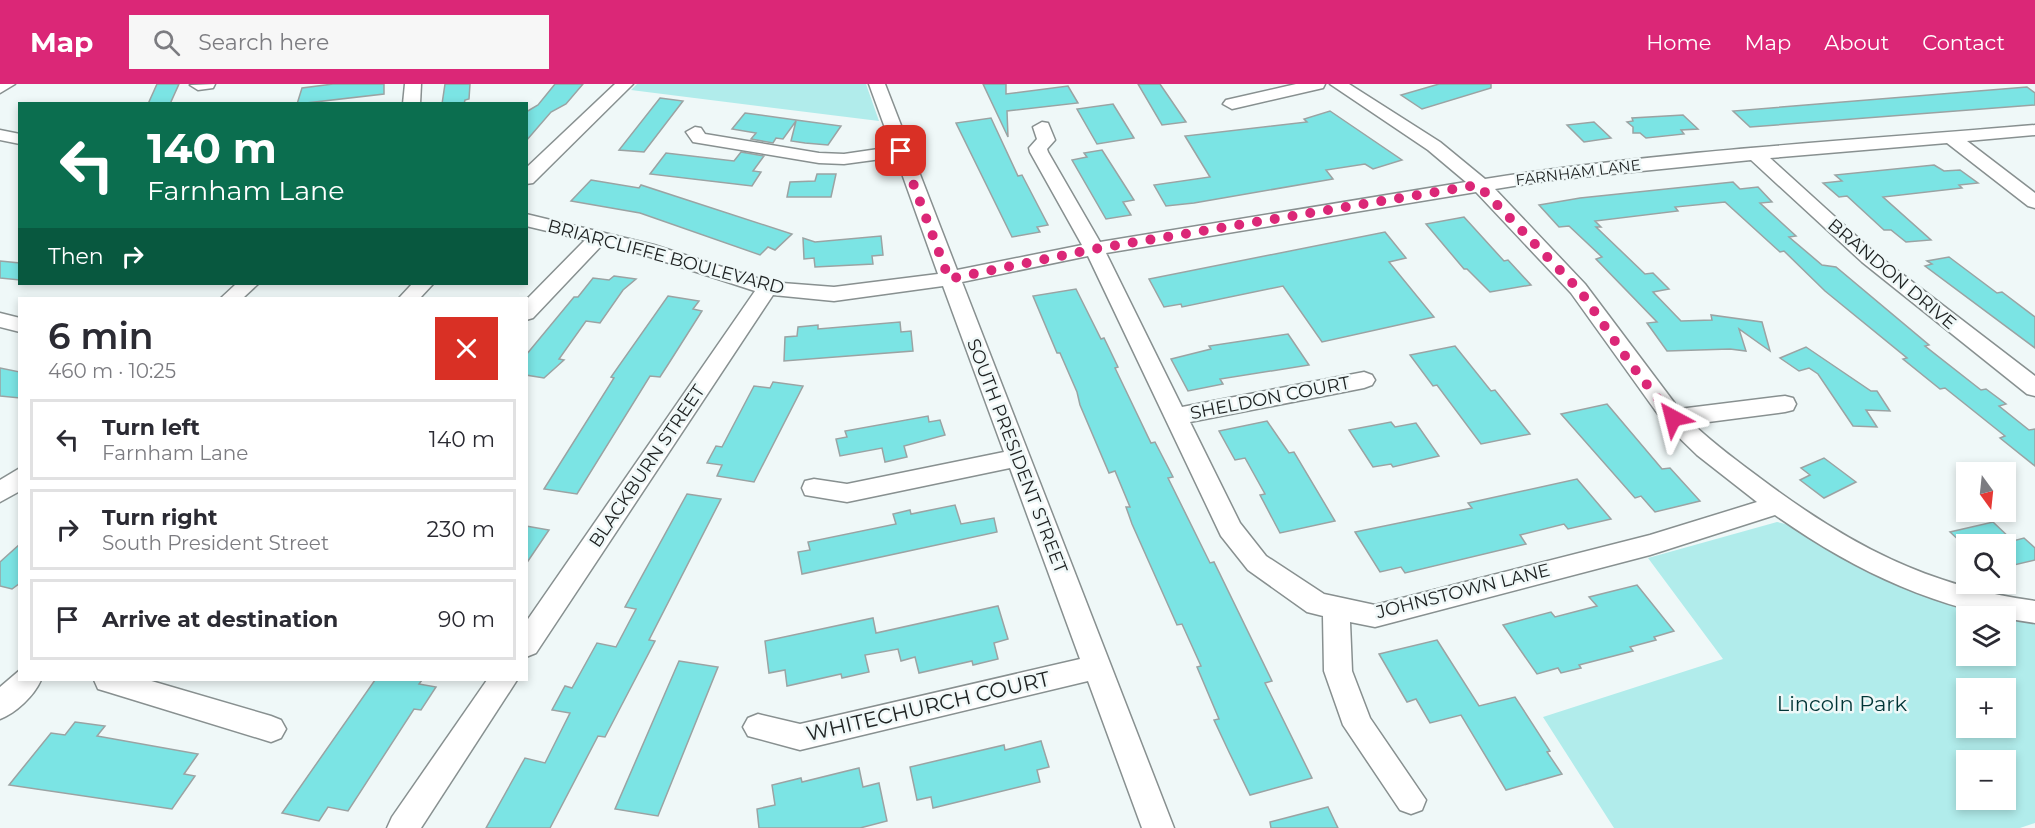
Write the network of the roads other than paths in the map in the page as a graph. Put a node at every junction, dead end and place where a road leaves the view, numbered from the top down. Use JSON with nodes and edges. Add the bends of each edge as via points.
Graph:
{"nodes":[{"id":1,"x":7,"y":84,"type":"edge"},
{"id":2,"x":413,"y":84,"type":"edge"},
{"id":3,"x":625,"y":84,"type":"edge"},
{"id":4,"x":877,"y":84,"type":"edge"},
{"id":5,"x":1317,"y":84,"type":"edge"},
{"id":6,"x":1338,"y":84,"type":"edge"},
{"id":7,"x":0,"y":88,"type":"edge"},
{"id":8,"x":411,"y":102,"type":"edge"},
{"id":9,"x":1232,"y":104,"type":"dead end"},
{"id":10,"x":0,"y":120,"type":"edge"},
{"id":11,"x":18,"y":124,"type":"edge"},
{"id":12,"x":1042,"y":127,"type":"dead end"},
{"id":13,"x":2035,"y":130,"type":"edge"},
{"id":14,"x":695,"y":132,"type":"dead end"},
{"id":15,"x":0,"y":135,"type":"edge"},
{"id":16,"x":1950,"y":137,"type":"junction"},
{"id":17,"x":18,"y":139,"type":"edge"},
{"id":18,"x":901,"y":151,"type":"junction"},
{"id":19,"x":1755,"y":154,"type":"junction"},
{"id":20,"x":528,"y":177,"type":"edge"},
{"id":21,"x":1478,"y":185,"type":"junction"},
{"id":22,"x":2035,"y":202,"type":"edge"},
{"id":23,"x":528,"y":220,"type":"edge"},
{"id":24,"x":599,"y":237,"type":"junction"},
{"id":25,"x":1094,"y":249,"type":"junction"},
{"id":26,"x":949,"y":279,"type":"junction"},
{"id":27,"x":247,"y":285,"type":"edge"},
{"id":28,"x":422,"y":285,"type":"edge"},
{"id":29,"x":767,"y":288,"type":"junction"},
{"id":30,"x":232,"y":297,"type":"edge"},
{"id":31,"x":410,"y":297,"type":"edge"},
{"id":32,"x":528,"y":311,"type":"edge"},
{"id":33,"x":0,"y":321,"type":"edge"},
{"id":34,"x":18,"y":325,"type":"edge"},
{"id":35,"x":1364,"y":380,"type":"dead end"},
{"id":36,"x":2035,"y":388,"type":"edge"},
{"id":37,"x":1785,"y":404,"type":"dead end"},
{"id":38,"x":1175,"y":417,"type":"junction"},
{"id":39,"x":1673,"y":418,"type":"junction"},
{"id":40,"x":1020,"y":458,"type":"junction"},
{"id":41,"x":18,"y":479,"type":"edge"},
{"id":42,"x":814,"y":488,"type":"dead end"},
{"id":43,"x":0,"y":493,"type":"edge"},
{"id":44,"x":1777,"y":505,"type":"junction"},
{"id":45,"x":1336,"y":608,"type":"junction"},
{"id":46,"x":2035,"y":612,"type":"edge"},
{"id":47,"x":528,"y":642,"type":"edge"},
{"id":48,"x":1098,"y":667,"type":"junction"},
{"id":49,"x":26,"y":681,"type":"edge"},
{"id":50,"x":111,"y":681,"type":"edge"},
{"id":51,"x":502,"y":681,"type":"edge"},
{"id":52,"x":0,"y":706,"type":"edge"},
{"id":53,"x":758,"y":727,"type":"dead end"},
{"id":54,"x":271,"y":729,"type":"dead end"},
{"id":55,"x":1411,"y":800,"type":"dead end"},
{"id":56,"x":403,"y":828,"type":"edge"},
{"id":57,"x":1158,"y":828,"type":"edge"}],
"edges":[{"from":1,"to":7,"type":"street"},
{"from":2,"to":8,"type":"street"},
{"from":3,"to":20,"type":"street"},
{"from":4,"to":18,"type":"street","name":"SOUTH PRESIDENT STREET"},
{"from":5,"to":9,"type":"street"},
{"from":6,"to":21,"type":"street","via":[[1426,140]]},
{"from":10,"to":11,"type":"street"},
{"from":12,"to":25,"type":"street","name":"JOHNSTOWN LANE","via":[[1046,140],[1039,152]]},
{"from":13,"to":16,"type":"street","name":"FARNHAM LANE"},
{"from":14,"to":18,"type":"street","via":[[699,138],[819,158],[844,159]]},
{"from":15,"to":17,"type":"street"},
{"from":16,"to":19,"type":"street","name":"FARNHAM LANE"},
{"from":16,"to":22,"type":"street"},
{"from":18,"to":26,"type":"street","name":"SOUTH PRESIDENT STREET"},
{"from":19,"to":21,"type":"street","name":"FARNHAM LANE","via":[[1617,166]]},
{"from":19,"to":36,"type":"street","name":"BRANDON DRIVE","via":[[1869,258]]},
{"from":21,"to":25,"type":"street","name":"FARNHAM LANE"},
{"from":21,"to":39,"type":"street","via":[[1581,292]]},
{"from":23,"to":24,"type":"street","name":"BRIARCLIFFE BOULEVARD"},
{"from":24,"to":29,"type":"street","name":"BRIARCLIFFE BOULEVARD"},
{"from":24,"to":32,"type":"street"},
{"from":25,"to":26,"type":"street","name":"FARNHAM LANE"},
{"from":25,"to":38,"type":"street","name":"JOHNSTOWN LANE"},
{"from":26,"to":29,"type":"street","name":"BRIARCLIFFE BOULEVARD","via":[[834,294]]},
{"from":26,"to":40,"type":"street","name":"SOUTH PRESIDENT STREET"},
{"from":27,"to":30,"type":"street"},
{"from":28,"to":31,"type":"street"},
{"from":29,"to":47,"type":"street","name":"BLACKBURN STREET"},
{"from":33,"to":34,"type":"street"},
{"from":35,"to":38,"type":"street","name":"SHELDON COURT"},
{"from":37,"to":39,"type":"street"},
{"from":38,"to":45,"type":"street","name":"JOHNSTOWN LANE","via":[[1230,529],[1257,563],[1317,604]]},
{"from":39,"to":44,"type":"street"},
{"from":40,"to":42,"type":"street","via":[[847,493]]},
{"from":40,"to":48,"type":"street","name":"SOUTH PRESIDENT STREET"},
{"from":41,"to":43,"type":"street"},
{"from":44,"to":45,"type":"street","name":"JOHNSTOWN LANE","via":[[1650,545],[1375,616]]},
{"from":44,"to":46,"type":"street","via":[[1864,560],[1923,587]]},
{"from":45,"to":55,"type":"street","via":[[1338,671],[1358,725]]},
{"from":48,"to":53,"type":"street","name":"WHITECHURCH COURT","via":[[800,737]]},
{"from":48,"to":57,"type":"street","name":"SOUTH PRESIDENT STREET"},
{"from":49,"to":52,"type":"street"},
{"from":50,"to":54,"type":"street"},
{"from":51,"to":56,"type":"street"}]}
